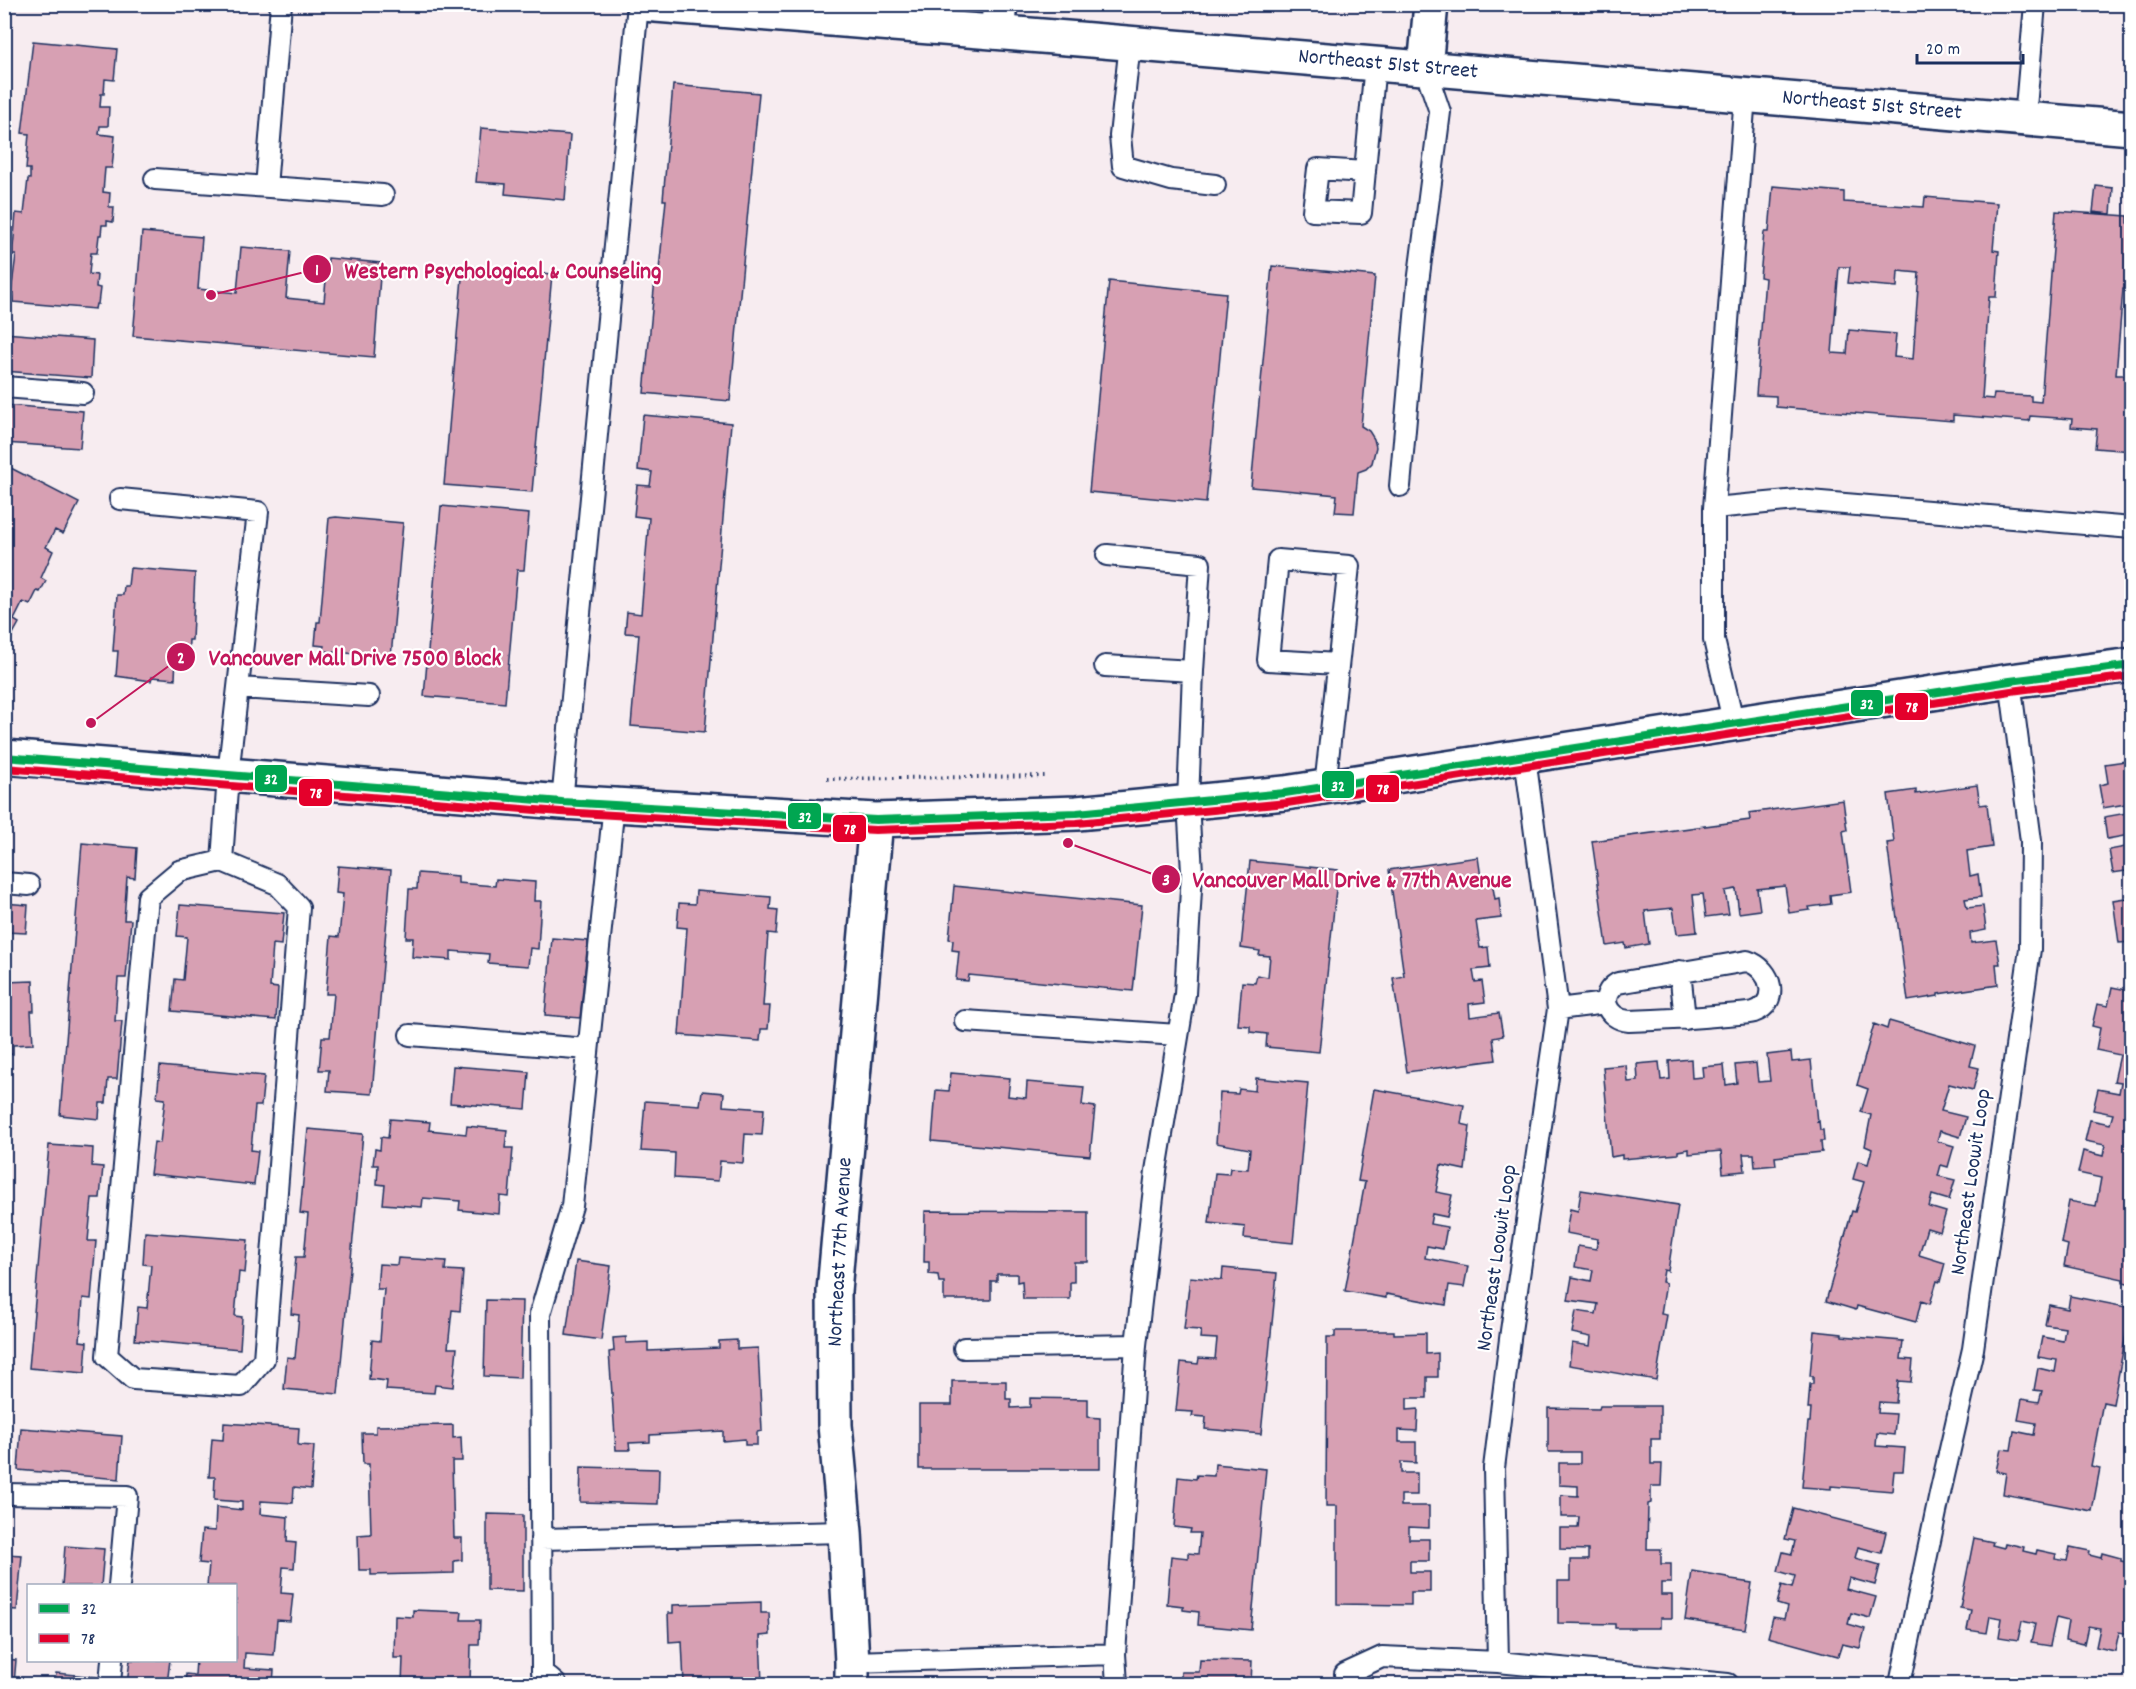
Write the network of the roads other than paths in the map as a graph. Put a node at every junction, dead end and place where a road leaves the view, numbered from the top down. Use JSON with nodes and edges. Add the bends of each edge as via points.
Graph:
{"nodes":[{"id":1,"x":281,"y":4,"type":"edge"},
{"id":2,"x":638,"y":4,"type":"edge"},
{"id":3,"x":643,"y":4,"type":"edge"},
{"id":4,"x":1431,"y":4,"type":"edge"},
{"id":5,"x":2035,"y":4,"type":"edge"},
{"id":6,"x":998,"y":18,"type":"edge"},
{"id":7,"x":1130,"y":43,"type":"junction"},
{"id":8,"x":1375,"y":64,"type":"junction"},
{"id":9,"x":1425,"y":68,"type":"junction"},
{"id":10,"x":1745,"y":95,"type":"junction"},
{"id":11,"x":2025,"y":119,"type":"junction"},
{"id":12,"x":2132,"y":128,"type":"edge"},
{"id":13,"x":1365,"y":172,"type":"dead end"},
{"id":14,"x":155,"y":179,"type":"dead end"},
{"id":15,"x":1215,"y":185,"type":"dead end"},
{"id":16,"x":266,"y":187,"type":"junction"},
{"id":17,"x":383,"y":195,"type":"dead end"},
{"id":18,"x":4,"y":387,"type":"edge"},
{"id":19,"x":83,"y":393,"type":"dead end"},
{"id":20,"x":1400,"y":486,"type":"dead end"},
{"id":21,"x":120,"y":499,"type":"dead end"},
{"id":22,"x":1714,"y":508,"type":"junction"},
{"id":23,"x":2132,"y":528,"type":"edge"},
{"id":24,"x":1107,"y":555,"type":"dead end"},
{"id":25,"x":1338,"y":664,"type":"junction"},
{"id":26,"x":2132,"y":665,"type":"edge"},
{"id":27,"x":1105,"y":666,"type":"dead end"},
{"id":28,"x":1193,"y":672,"type":"junction"},
{"id":29,"x":2010,"y":681,"type":"junction"},
{"id":30,"x":239,"y":688,"type":"junction"},
{"id":31,"x":369,"y":696,"type":"dead end"},
{"id":32,"x":1734,"y":725,"type":"junction"},
{"id":33,"x":4,"y":757,"type":"edge"},
{"id":34,"x":1525,"y":757,"type":"junction"},
{"id":35,"x":228,"y":775,"type":"junction"},
{"id":36,"x":1325,"y":787,"type":"junction"},
{"id":37,"x":562,"y":802,"type":"junction"},
{"id":38,"x":1188,"y":802,"type":"junction"},
{"id":39,"x":614,"y":804,"type":"junction"},
{"id":40,"x":876,"y":820,"type":"junction"},
{"id":41,"x":222,"y":861,"type":"junction"},
{"id":42,"x":4,"y":883,"type":"edge"},
{"id":43,"x":29,"y":885,"type":"dead end"},
{"id":44,"x":1680,"y":971,"type":"junction"},
{"id":45,"x":1606,"y":1003,"type":"junction"},
{"id":46,"x":1558,"y":1009,"type":"junction"},
{"id":47,"x":1685,"y":1019,"type":"junction"},
{"id":48,"x":965,"y":1021,"type":"dead end"},
{"id":49,"x":410,"y":1035,"type":"dead end"},
{"id":50,"x":1178,"y":1035,"type":"junction"},
{"id":51,"x":588,"y":1049,"type":"junction"},
{"id":52,"x":1136,"y":1345,"type":"junction"},
{"id":53,"x":964,"y":1348,"type":"dead end"},
{"id":54,"x":4,"y":1494,"type":"edge"},
{"id":55,"x":845,"y":1532,"type":"junction"},
{"id":56,"x":541,"y":1539,"type":"junction"},
{"id":57,"x":119,"y":1584,"type":"edge"},
{"id":58,"x":1115,"y":1654,"type":"junction"},
{"id":59,"x":112,"y":1662,"type":"edge"},
{"id":60,"x":1498,"y":1662,"type":"junction"},
{"id":61,"x":852,"y":1673,"type":"edge"},
{"id":62,"x":1345,"y":1674,"type":"dead end"},
{"id":63,"x":110,"y":1684,"type":"edge"},
{"id":64,"x":556,"y":1684,"type":"edge"},
{"id":65,"x":1117,"y":1684,"type":"edge"},
{"id":66,"x":1728,"y":1684,"type":"edge"},
{"id":67,"x":1900,"y":1684,"type":"edge"}],
"edges":[{"from":1,"to":16,"type":"lane"},
{"from":2,"to":37,"type":"lane"},
{"from":3,"to":6,"type":"street","name":"Northeast 51st Street"},
{"from":4,"to":9,"type":"street"},
{"from":5,"to":11,"type":"lane"},
{"from":6,"to":7,"type":"street","name":"Northeast 51st Street"},
{"from":7,"to":8,"type":"street","name":"Northeast 51st Street"},
{"from":7,"to":15,"type":"lane","via":[[1120,136],[1123,166],[1171,180]]},
{"from":8,"to":9,"type":"street","name":"Northeast 51st Street"},
{"from":8,"to":13,"type":"lane"},
{"from":9,"to":10,"type":"street","name":"Northeast 51st Street"},
{"from":9,"to":20,"type":"lane","via":[[1440,112],[1418,283]]},
{"from":10,"to":11,"type":"street","name":"Northeast 51st Street"},
{"from":10,"to":22,"type":"lane"},
{"from":11,"to":12,"type":"street","name":"Northeast 51st Street"},
{"from":14,"to":16,"type":"lane"},
{"from":16,"to":17,"type":"lane"},
{"from":18,"to":19,"type":"lane"},
{"from":21,"to":30,"type":"lane","via":[[258,513]]},
{"from":22,"to":23,"type":"lane","via":[[1797,500]]},
{"from":22,"to":32,"type":"lane","via":[[1714,640]]},
{"from":24,"to":28,"type":"lane","via":[[1200,564]]},
{"from":25,"to":25,"type":"lane","via":[[1349,566],[1278,560],[1268,660]]},
{"from":25,"to":36,"type":"lane"},
{"from":26,"to":29,"type":"street"},
{"from":27,"to":28,"type":"lane"},
{"from":28,"to":38,"type":"lane"},
{"from":29,"to":32,"type":"street"},
{"from":29,"to":67,"type":"lane","name":"Northeast Loowit Loop","via":[[2031,841],[2030,949],[1973,1349]]},
{"from":30,"to":31,"type":"lane"},
{"from":30,"to":35,"type":"lane"},
{"from":32,"to":34,"type":"street"},
{"from":33,"to":35,"type":"street"},
{"from":34,"to":36,"type":"street"},
{"from":34,"to":46,"type":"lane","name":"Northeast Loowit Loop"},
{"from":35,"to":37,"type":"street"},
{"from":35,"to":41,"type":"lane"},
{"from":36,"to":38,"type":"street"},
{"from":37,"to":39,"type":"street"},
{"from":38,"to":40,"type":"street","via":[[1077,813]]},
{"from":38,"to":50,"type":"lane","via":[[1192,872],[1185,994]]},
{"from":39,"to":40,"type":"street"},
{"from":39,"to":51,"type":"lane"},
{"from":40,"to":55,"type":"street","name":"Northeast 77th Avenue","via":[[834,1291],[835,1425]]},
{"from":41,"to":41,"type":"lane","via":[[179,871],[148,897],[106,1356],[133,1379],[241,1386],[264,1359],[299,907],[277,884]]},
{"from":42,"to":43,"type":"lane"},
{"from":44,"to":45,"type":"lane","via":[[1618,982],[1609,991]]},
{"from":44,"to":47,"type":"lane"},
{"from":44,"to":47,"type":"lane","via":[[1747,961],[1762,968],[1770,983],[1767,1000],[1755,1012]]},
{"from":45,"to":46,"type":"lane"},
{"from":45,"to":47,"type":"lane","via":[[1611,1015],[1622,1020]]},
{"from":46,"to":60,"type":"lane","name":"Northeast Loowit Loop","via":[[1494,1468]]},
{"from":48,"to":50,"type":"lane"},
{"from":49,"to":51,"type":"lane"},
{"from":50,"to":52,"type":"lane","via":[[1156,1171]]},
{"from":51,"to":56,"type":"lane","via":[[572,1206],[540,1314]]},
{"from":52,"to":53,"type":"lane"},
{"from":52,"to":58,"type":"lane"},
{"from":54,"to":57,"type":"lane","via":[[127,1497]]},
{"from":55,"to":56,"type":"lane"},
{"from":55,"to":61,"type":"street","name":"Northeast 77th Avenue"},
{"from":56,"to":64,"type":"lane","via":[[542,1672]]},
{"from":58,"to":61,"type":"lane"},
{"from":58,"to":65,"type":"lane"},
{"from":59,"to":63,"type":"lane"},
{"from":60,"to":62,"type":"lane","via":[[1382,1657]]},
{"from":60,"to":66,"type":"lane"}]}
